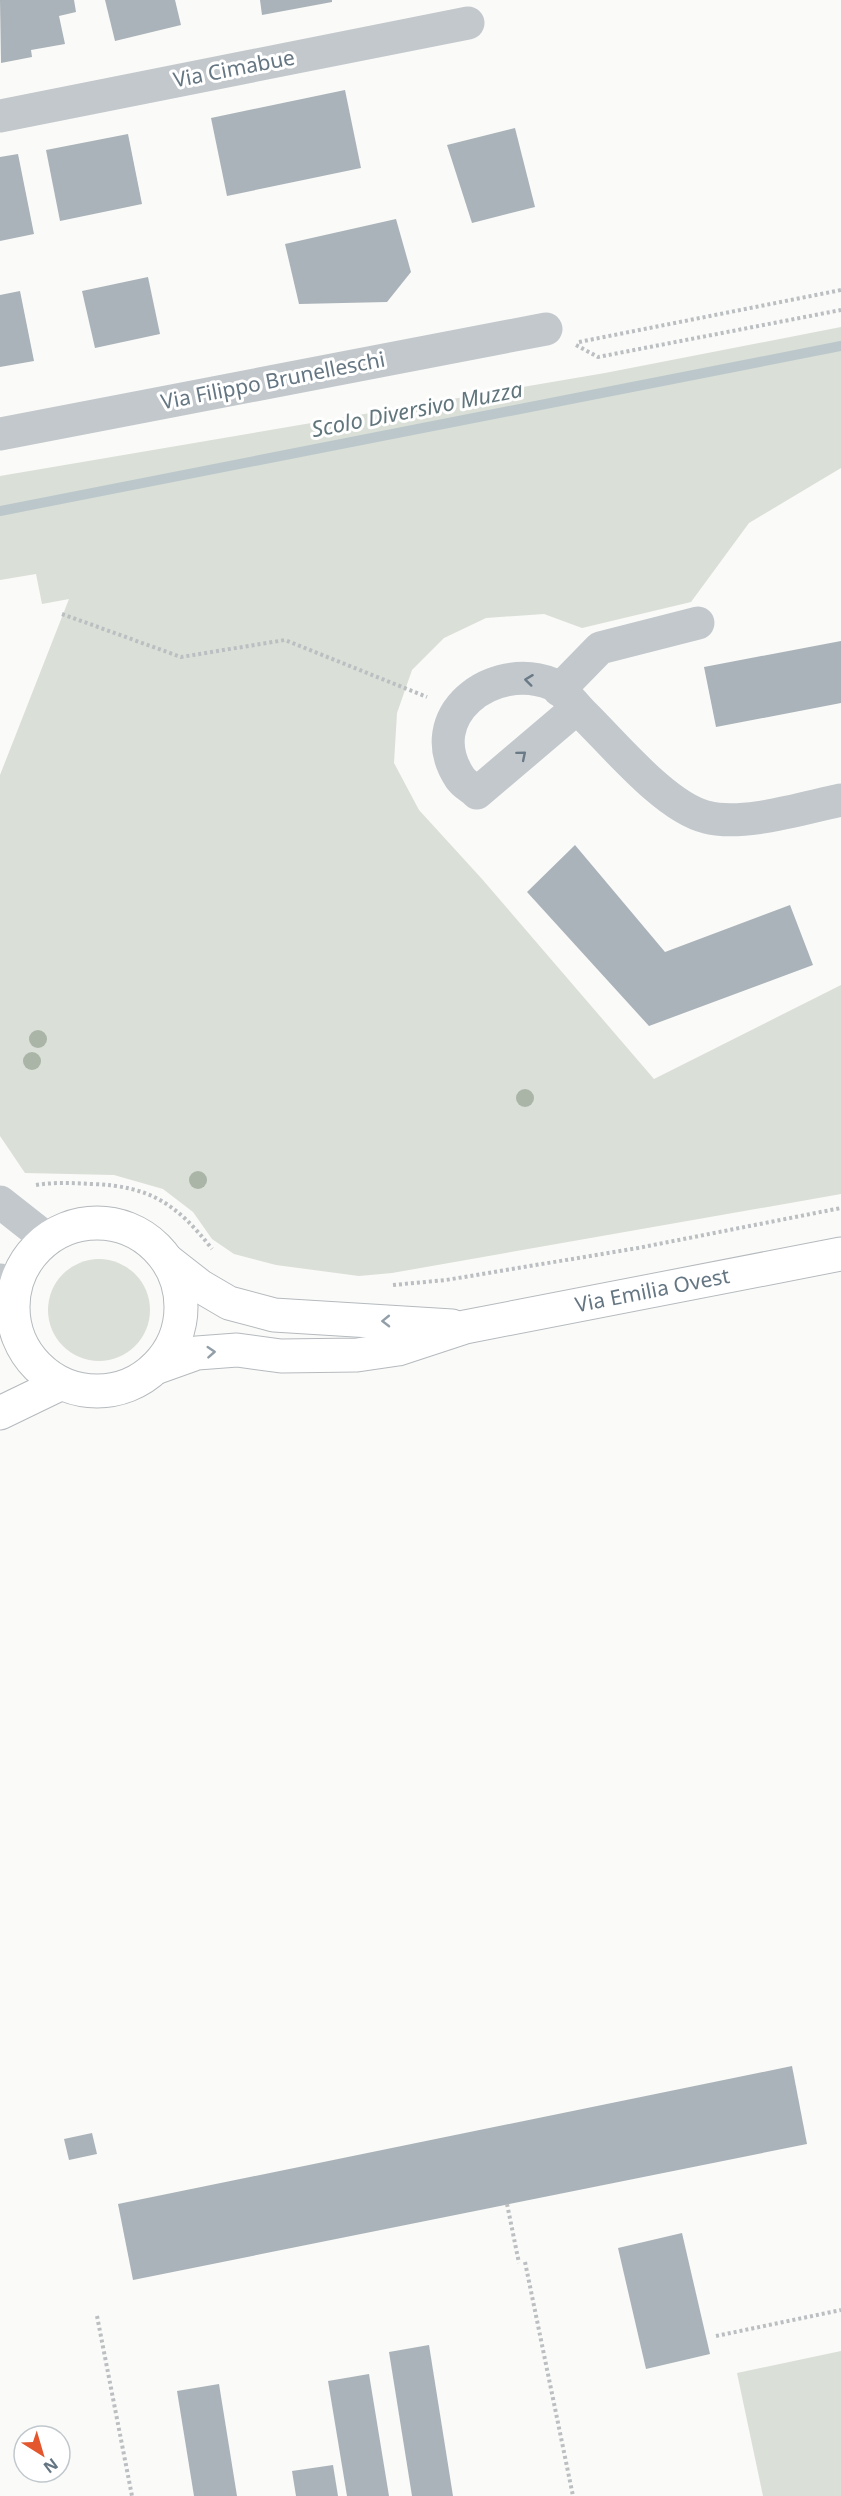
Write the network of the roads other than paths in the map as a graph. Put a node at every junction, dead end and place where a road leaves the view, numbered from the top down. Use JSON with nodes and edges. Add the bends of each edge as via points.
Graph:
{"nodes":[{"id":1,"x":468,"y":23,"type":"dead end"},
{"id":2,"x":0,"y":116,"type":"edge"},
{"id":3,"x":559,"y":336,"type":"road end"},
{"id":4,"x":0,"y":434,"type":"edge"},
{"id":5,"x":698,"y":623,"type":"dead end"},
{"id":6,"x":568,"y":699,"type":"junction"},
{"id":7,"x":841,"y":800,"type":"edge"},
{"id":8,"x":14,"y":1194,"type":"edge"},
{"id":9,"x":47,"y":1239,"type":"junction"},
{"id":10,"x":841,"y":1254,"type":"edge"},
{"id":11,"x":167,"y":1260,"type":"junction"},
{"id":12,"x":7,"y":1319,"type":"edge"},
{"id":13,"x":465,"y":1327,"type":"junction"},
{"id":14,"x":155,"y":1368,"type":"junction"},
{"id":15,"x":60,"y":1384,"type":"junction"},
{"id":16,"x":0,"y":1413,"type":"edge"}],
"edges":[{"from":1,"to":2,"type":"street","name":"Via Cimabue"},
{"from":3,"to":4,"type":"street","name":"Via Filippo Brunelleschi"},
{"from":5,"to":6,"type":"street","via":[[600,648]]},
{"from":6,"to":6,"type":"street","one_way":true,"via":[[554,685],[525,678],[502,680],[471,694],[451,719],[449,753],[461,778],[477,793]]},
{"from":6,"to":7,"type":"street","via":[[675,804],[706,817],[738,821]]},
{"from":8,"to":9,"type":"street"},
{"from":9,"to":11,"type":"main road","via":[[71,1227],[98,1223],[124,1227],[148,1240]]},
{"from":9,"to":12,"type":"main road","via":[[27,1260]]},
{"from":10,"to":13,"type":"main road","name":"Via Emilia Ovest"},
{"from":13,"to":11,"type":"main road","name":"Via Emilia Ovest","one_way":true,"via":[[274,1315],[229,1303]]},
{"from":11,"to":14,"type":"main road","via":[[178,1285],[180,1321],[175,1338]]},
{"from":12,"to":15,"type":"main road","via":[[38,1368]]},
{"from":14,"to":13,"type":"main road","name":"Via Emilia Ovest","one_way":true,"via":[[196,1353],[237,1350],[281,1356],[357,1355],[398,1349]]},
{"from":14,"to":15,"type":"main road","via":[[141,1380],[105,1391]]},
{"from":15,"to":16,"type":"main road"}]}
